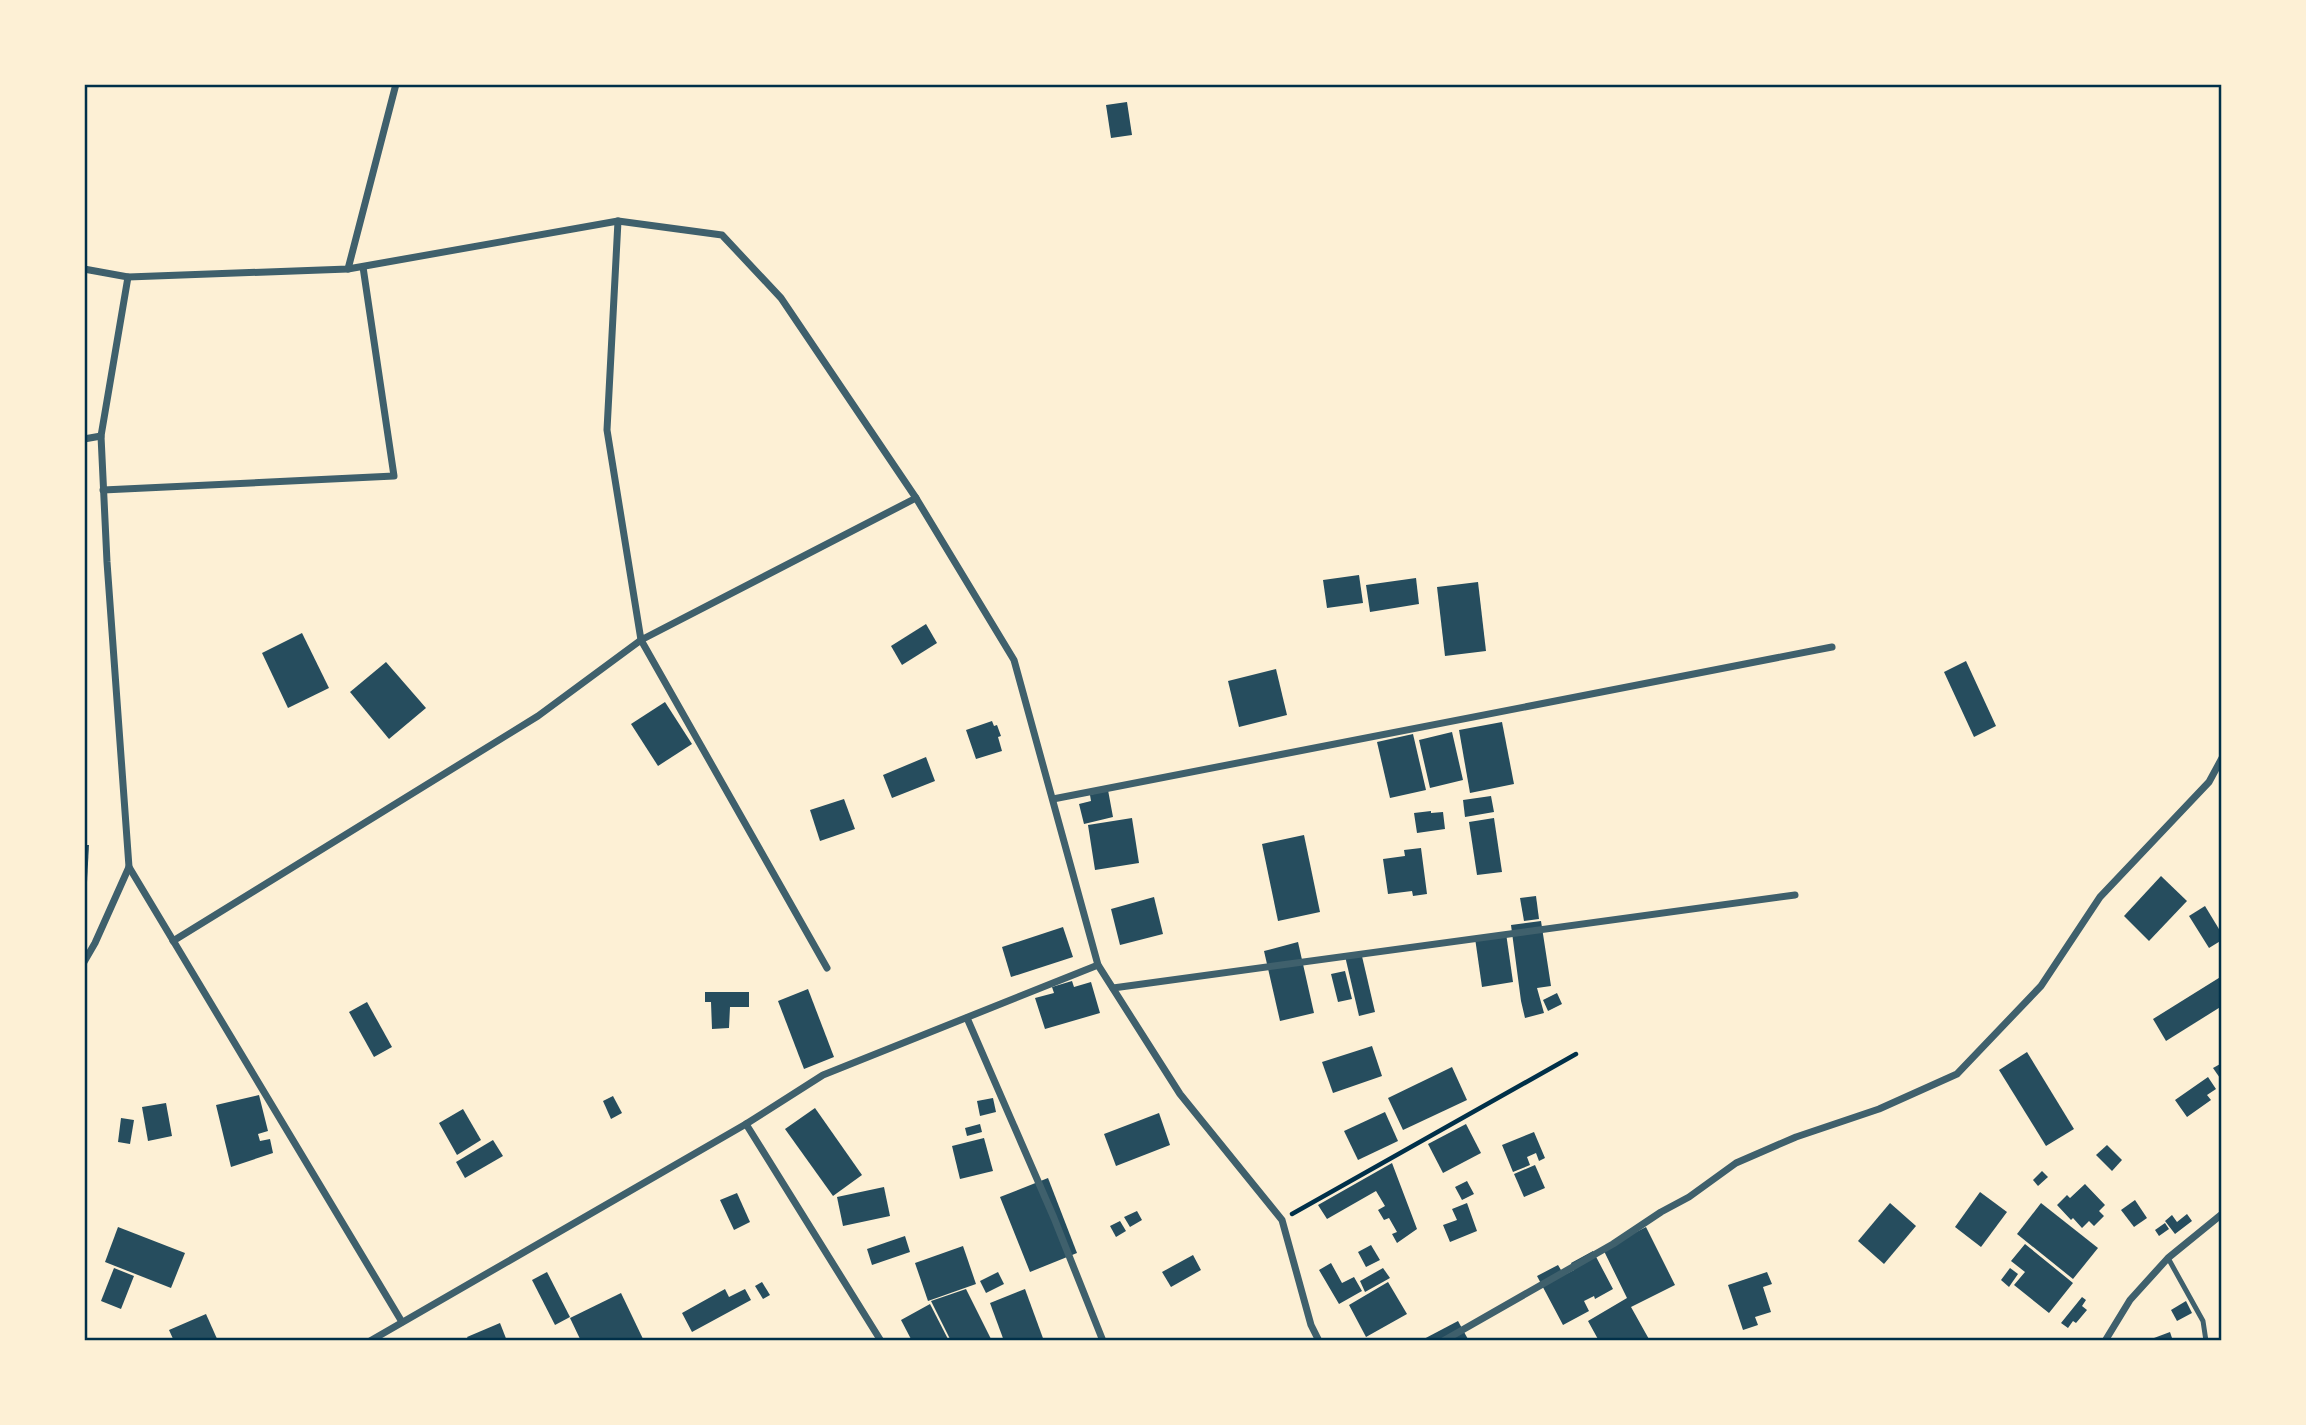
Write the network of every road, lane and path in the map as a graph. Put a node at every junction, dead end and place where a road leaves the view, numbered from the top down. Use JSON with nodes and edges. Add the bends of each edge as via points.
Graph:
{"nodes":[{"id":1,"x":396,"y":84,"type":"edge"},
{"id":2,"x":618,"y":221,"type":"junction"},
{"id":3,"x":363,"y":267,"type":"junction"},
{"id":4,"x":84,"y":269,"type":"edge"},
{"id":5,"x":348,"y":269,"type":"junction"},
{"id":6,"x":128,"y":277,"type":"junction"},
{"id":7,"x":101,"y":436,"type":"junction"},
{"id":8,"x":84,"y":439,"type":"edge"},
{"id":9,"x":103,"y":490,"type":"junction"},
{"id":10,"x":916,"y":498,"type":"junction"},
{"id":11,"x":641,"y":640,"type":"junction"},
{"id":12,"x":1832,"y":647,"type":"dead end"},
{"id":13,"x":2222,"y":758,"type":"edge"},
{"id":14,"x":1053,"y":799,"type":"junction"},
{"id":15,"x":129,"y":867,"type":"junction"},
{"id":16,"x":1796,"y":895,"type":"dead end"},
{"id":17,"x":173,"y":941,"type":"junction"},
{"id":18,"x":84,"y":962,"type":"edge"},
{"id":19,"x":1098,"y":965,"type":"junction"},
{"id":20,"x":827,"y":968,"type":"dead end"},
{"id":21,"x":1113,"y":989,"type":"junction"},
{"id":22,"x":967,"y":1018,"type":"junction"},
{"id":23,"x":1576,"y":1054,"type":"dead end"},
{"id":24,"x":746,"y":1124,"type":"junction"},
{"id":25,"x":2222,"y":1214,"type":"edge"},
{"id":26,"x":1282,"y":1220,"type":"junction"},
{"id":27,"x":2168,"y":1258,"type":"junction"},
{"id":28,"x":402,"y":1322,"type":"junction"},
{"id":29,"x":370,"y":1341,"type":"edge"},
{"id":30,"x":881,"y":1341,"type":"edge"},
{"id":31,"x":1104,"y":1341,"type":"edge"},
{"id":32,"x":1319,"y":1341,"type":"edge"},
{"id":33,"x":1443,"y":1341,"type":"edge"},
{"id":34,"x":2105,"y":1341,"type":"edge"},
{"id":35,"x":2206,"y":1341,"type":"edge"}],
"edges":[{"from":1,"to":5,"type":"street"},
{"from":2,"to":3,"type":"street"},
{"from":2,"to":10,"type":"street","via":[[722,235],[781,298]]},
{"from":2,"to":11,"type":"street","via":[[607,430]]},
{"from":3,"to":5,"type":"street"},
{"from":3,"to":9,"type":"street","via":[[394,476]]},
{"from":4,"to":6,"type":"street"},
{"from":5,"to":6,"type":"street"},
{"from":6,"to":7,"type":"street"},
{"from":7,"to":8,"type":"street"},
{"from":7,"to":9,"type":"street"},
{"from":9,"to":15,"type":"street"},
{"from":10,"to":11,"type":"street"},
{"from":10,"to":14,"type":"street","via":[[1014,660]]},
{"from":11,"to":17,"type":"street","via":[[538,716]]},
{"from":11,"to":20,"type":"street"},
{"from":12,"to":14,"type":"street"},
{"from":13,"to":33,"type":"street","via":[[2209,782],[2099,897],[2040,986],[1957,1074],[1736,1163],[1613,1244]]},
{"from":14,"to":19,"type":"street"},
{"from":15,"to":17,"type":"street"},
{"from":15,"to":18,"type":"street"},
{"from":16,"to":21,"type":"street"},
{"from":17,"to":28,"type":"street"},
{"from":19,"to":21,"type":"street"},
{"from":19,"to":22,"type":"street"},
{"from":21,"to":26,"type":"street","via":[[1180,1094]]},
{"from":22,"to":24,"type":"street","via":[[823,1075]]},
{"from":22,"to":31,"type":"street"},
{"from":23,"to":26,"type":"path"},
{"from":24,"to":28,"type":"street"},
{"from":24,"to":30,"type":"street"},
{"from":25,"to":27,"type":"street"},
{"from":26,"to":32,"type":"street"},
{"from":27,"to":34,"type":"street","via":[[2130,1300]]},
{"from":27,"to":35,"type":"lane","via":[[2203,1321]]},
{"from":28,"to":29,"type":"street"}]}
